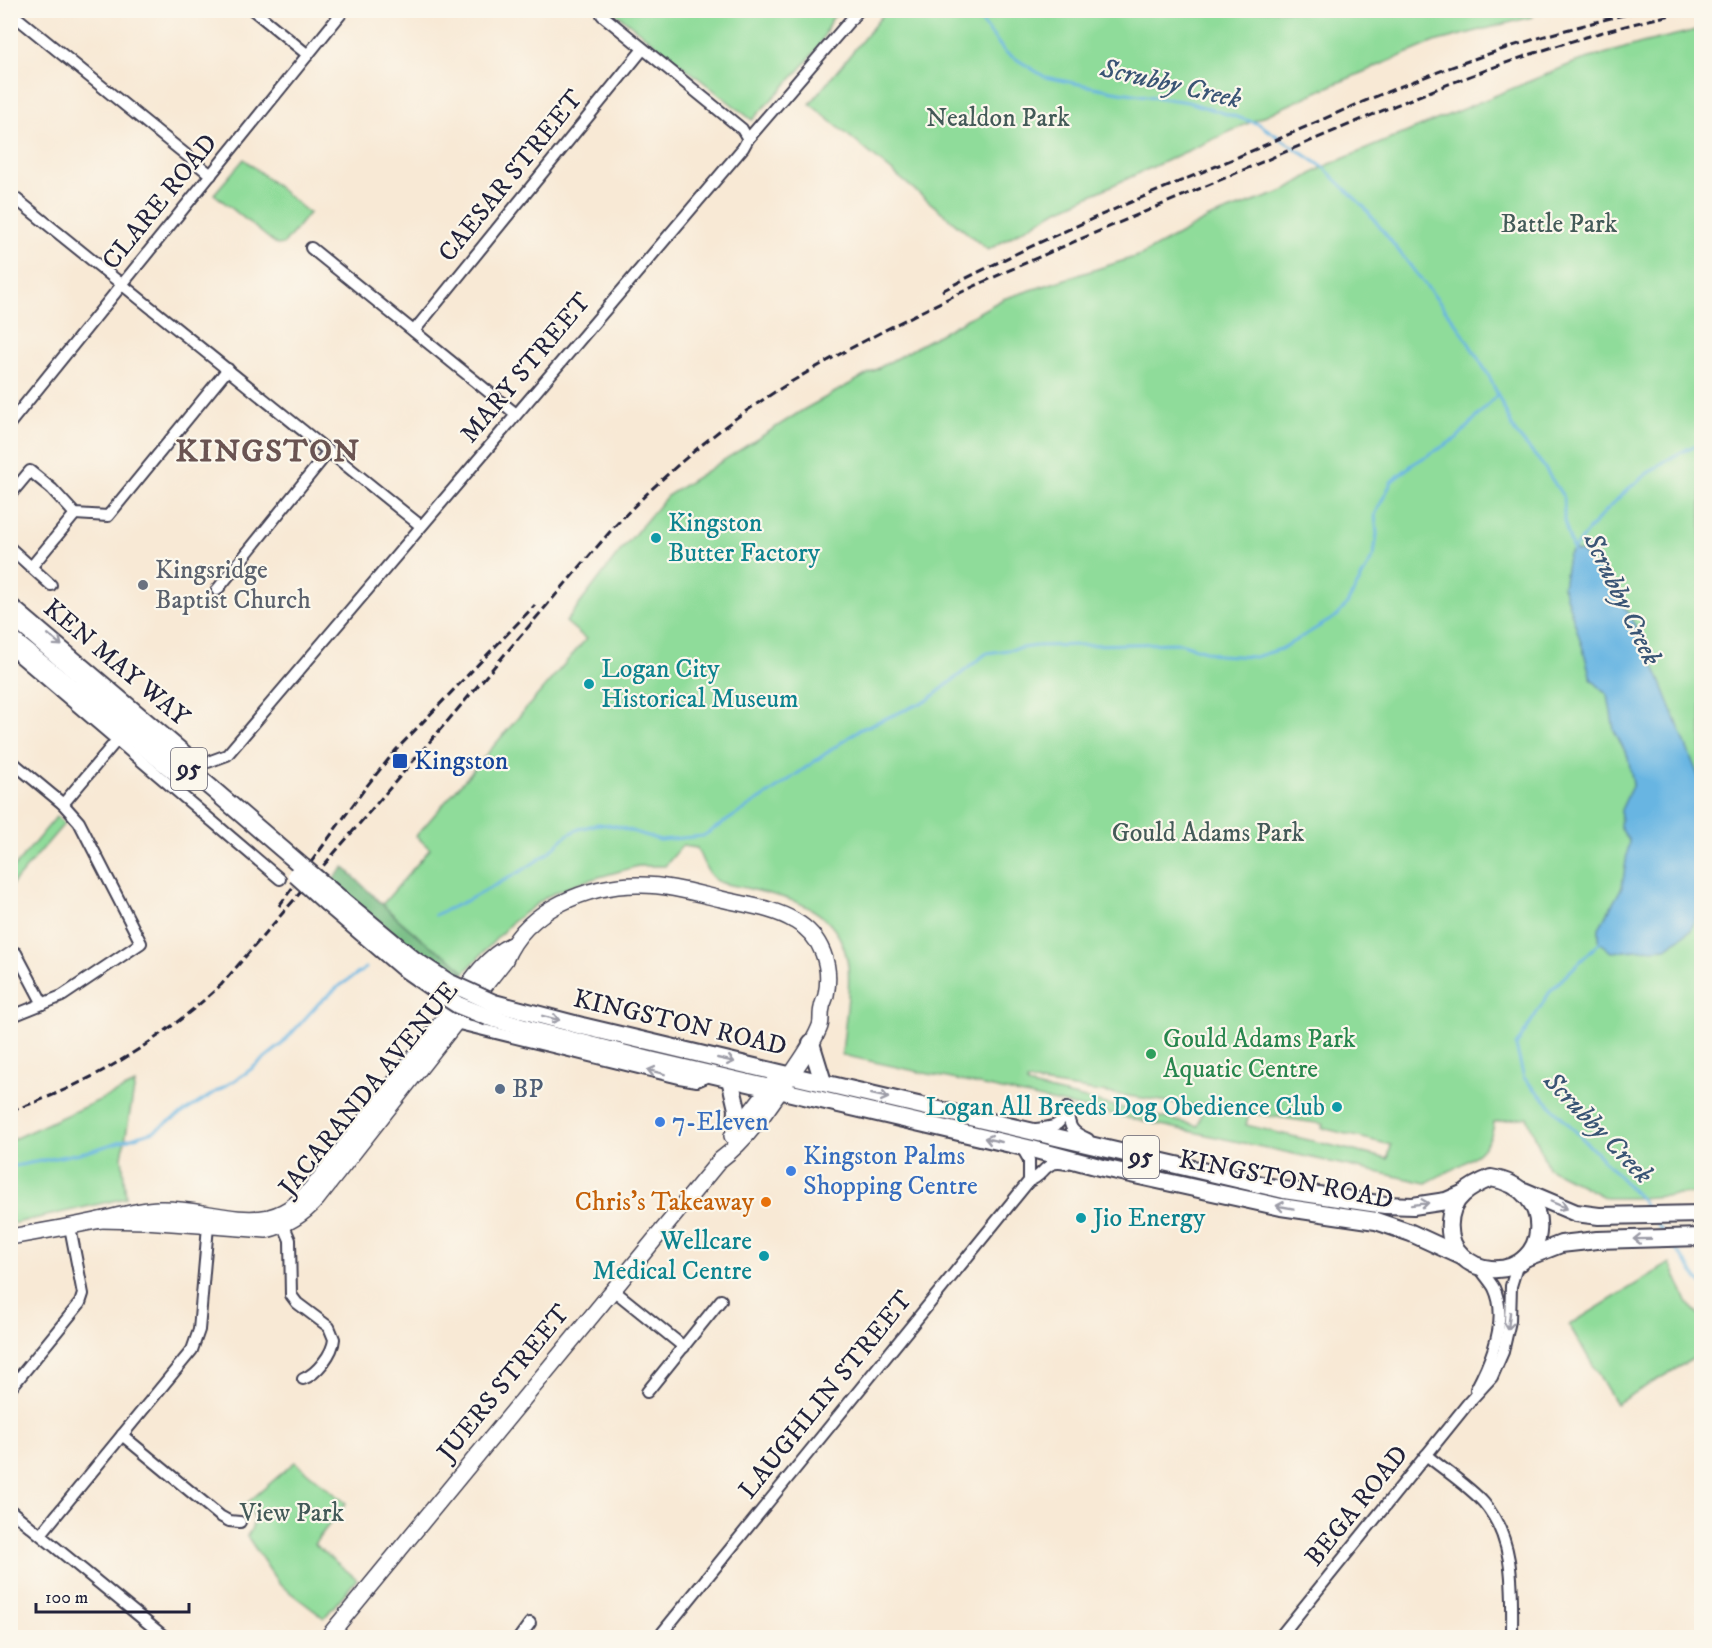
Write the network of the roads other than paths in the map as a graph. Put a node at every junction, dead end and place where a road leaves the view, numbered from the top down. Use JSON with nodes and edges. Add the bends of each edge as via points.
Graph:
{"nodes":[{"id":1,"x":253,"y":10,"type":"edge"},
{"id":2,"x":344,"y":10,"type":"edge"},
{"id":3,"x":859,"y":10,"type":"edge"},
{"id":4,"x":10,"y":12,"type":"edge"},
{"id":5,"x":602,"y":15,"type":"dead end"},
{"id":6,"x":643,"y":49,"type":"junction"},
{"id":7,"x":308,"y":55,"type":"junction"},
{"id":8,"x":748,"y":139,"type":"junction"},
{"id":9,"x":211,"y":175,"type":"junction"},
{"id":10,"x":10,"y":194,"type":"edge"},
{"id":11,"x":311,"y":248,"type":"dead end"},
{"id":12,"x":123,"y":284,"type":"junction"},
{"id":13,"x":414,"y":331,"type":"junction"},
{"id":14,"x":228,"y":369,"type":"junction"},
{"id":15,"x":516,"y":414,"type":"junction"},
{"id":16,"x":10,"y":423,"type":"edge"},
{"id":17,"x":329,"y":452,"type":"junction"},
{"id":18,"x":10,"y":495,"type":"edge"},
{"id":19,"x":75,"y":514,"type":"junction"},
{"id":20,"x":421,"y":526,"type":"junction"},
{"id":21,"x":10,"y":548,"type":"edge"},
{"id":22,"x":32,"y":566,"type":"junction"},
{"id":23,"x":51,"y":585,"type":"dead end"},
{"id":24,"x":217,"y":590,"type":"dead end"},
{"id":25,"x":10,"y":602,"type":"edge"},
{"id":26,"x":10,"y":615,"type":"edge"},
{"id":27,"x":10,"y":638,"type":"edge"},
{"id":28,"x":10,"y":649,"type":"edge"},
{"id":29,"x":117,"y":740,"type":"junction"},
{"id":30,"x":227,"y":755,"type":"joint"},
{"id":31,"x":10,"y":760,"type":"edge"},
{"id":32,"x":63,"y":804,"type":"junction"},
{"id":33,"x":293,"y":874,"type":"junction"},
{"id":34,"x":511,"y":945,"type":"junction"},
{"id":35,"x":16,"y":953,"type":"dead end"},
{"id":36,"x":43,"y":1004,"type":"junction"},
{"id":37,"x":821,"y":1009,"type":"junction"},
{"id":38,"x":491,"y":1010,"type":"junction"},
{"id":39,"x":10,"y":1017,"type":"edge"},
{"id":40,"x":455,"y":1023,"type":"junction"},
{"id":41,"x":811,"y":1043,"type":"junction"},
{"id":42,"x":786,"y":1074,"type":"junction"},
{"id":43,"x":712,"y":1075,"type":"junction"},
{"id":44,"x":730,"y":1079,"type":"junction"},
{"id":45,"x":823,"y":1082,"type":"junction"},
{"id":46,"x":774,"y":1090,"type":"junction"},
{"id":47,"x":1027,"y":1130,"type":"junction"},
{"id":48,"x":736,"y":1131,"type":"junction"},
{"id":49,"x":1021,"y":1146,"type":"junction"},
{"id":50,"x":1119,"y":1151,"type":"junction"},
{"id":51,"x":720,"y":1160,"type":"junction"},
{"id":52,"x":1098,"y":1167,"type":"junction"},
{"id":53,"x":1029,"y":1181,"type":"junction"},
{"id":54,"x":1520,"y":1189,"type":"junction"},
{"id":55,"x":1462,"y":1194,"type":"junction"},
{"id":56,"x":1701,"y":1214,"type":"edge"},
{"id":57,"x":174,"y":1216,"type":"junction"},
{"id":58,"x":281,"y":1219,"type":"junction"},
{"id":59,"x":208,"y":1226,"type":"junction"},
{"id":60,"x":70,"y":1227,"type":"junction"},
{"id":61,"x":10,"y":1237,"type":"edge"},
{"id":62,"x":1694,"y":1237,"type":"edge"},
{"id":63,"x":1461,"y":1256,"type":"junction"},
{"id":64,"x":1522,"y":1261,"type":"junction"},
{"id":65,"x":1480,"y":1268,"type":"junction"},
{"id":66,"x":612,"y":1289,"type":"junction"},
{"id":67,"x":721,"y":1300,"type":"dead end"},
{"id":68,"x":684,"y":1347,"type":"junction"},
{"id":69,"x":303,"y":1379,"type":"dead end"},
{"id":70,"x":10,"y":1389,"type":"edge"},
{"id":71,"x":647,"y":1392,"type":"dead end"},
{"id":72,"x":1469,"y":1402,"type":"junction"},
{"id":73,"x":122,"y":1436,"type":"junction"},
{"id":74,"x":1426,"y":1455,"type":"junction"},
{"id":75,"x":10,"y":1510,"type":"edge"},
{"id":76,"x":240,"y":1522,"type":"dead end"},
{"id":77,"x":40,"y":1534,"type":"junction"},
{"id":78,"x":530,"y":1623,"type":"dead end"},
{"id":79,"x":166,"y":1638,"type":"edge"},
{"id":80,"x":327,"y":1638,"type":"edge"},
{"id":81,"x":519,"y":1638,"type":"edge"},
{"id":82,"x":658,"y":1638,"type":"edge"},
{"id":83,"x":1279,"y":1638,"type":"edge"},
{"id":84,"x":1512,"y":1638,"type":"edge"}],
"edges":[{"from":1,"to":7,"type":"street"},
{"from":2,"to":7,"type":"street","name":"CLARE ROAD"},
{"from":3,"to":8,"type":"street","name":"MARY STREET"},
{"from":4,"to":9,"type":"street"},
{"from":5,"to":6,"type":"street"},
{"from":6,"to":8,"type":"street","via":[[741,129]]},
{"from":6,"to":13,"type":"street","name":"CAESAR STREET"},
{"from":7,"to":9,"type":"street","name":"CLARE ROAD"},
{"from":8,"to":15,"type":"street","name":"MARY STREET"},
{"from":9,"to":12,"type":"street","name":"CLARE ROAD"},
{"from":10,"to":12,"type":"street"},
{"from":11,"to":13,"type":"street"},
{"from":12,"to":14,"type":"street"},
{"from":12,"to":16,"type":"street","name":"CLARE ROAD"},
{"from":13,"to":15,"type":"street"},
{"from":14,"to":17,"type":"street"},
{"from":14,"to":19,"type":"street","via":[[108,516]]},
{"from":15,"to":20,"type":"street","name":"MARY STREET"},
{"from":17,"to":20,"type":"street"},
{"from":17,"to":24,"type":"street"},
{"from":18,"to":19,"type":"street","via":[[30,471]]},
{"from":19,"to":22,"type":"street"},
{"from":20,"to":30,"type":"street","name":"MARY STREET"},
{"from":21,"to":22,"type":"street"},
{"from":22,"to":23,"type":"street"},
{"from":25,"to":30,"type":"street","name":"KEN MAY WAY","one_way":true,"via":[[196,760],[208,762]]},
{"from":26,"to":33,"type":"main road","name":"KINGSTON ROAD","number":"95"},
{"from":27,"to":33,"type":"main road","name":"KINGSTON ROAD","number":"95"},
{"from":28,"to":29,"type":"street","name":"KINGSTON ROAD"},
{"from":29,"to":32,"type":"street"},
{"from":29,"to":33,"type":"street","name":"KINGSTON ROAD"},
{"from":31,"to":32,"type":"street"},
{"from":32,"to":36,"type":"street","via":[[79,822],[141,943],[62,996]]},
{"from":33,"to":38,"type":"main road","name":"KINGSTON ROAD","number":"95","bridge":true,"via":[[332,900],[402,967],[444,988],[458,1005]]},
{"from":34,"to":37,"type":"street","name":"JACARANDA AVENUE","via":[[543,915],[588,892],[642,885],[682,890],[776,913],[807,929],[820,945],[827,968]]},
{"from":34,"to":40,"type":"street","name":"JACARANDA AVENUE","via":[[505,960]]},
{"from":34,"to":58,"type":"street","name":"JACARANDA AVENUE","via":[[496,952],[316,1183]]},
{"from":35,"to":36,"type":"street"},
{"from":36,"to":39,"type":"street"},
{"from":37,"to":41,"type":"street","name":"JACARANDA AVENUE","via":[[821,1023]]},
{"from":37,"to":42,"type":"street","name":"JACARANDA AVENUE"},
{"from":38,"to":42,"type":"main road","name":"KINGSTON ROAD","number":"95","one_way":true},
{"from":38,"to":43,"type":"main road","name":"KINGSTON ROAD","number":"95","via":[[538,1032]]},
{"from":43,"to":40,"type":"street","name":"KINGSTON ROAD","one_way":true,"via":[[697,1081],[679,1078]]},
{"from":40,"to":58,"type":"street","name":"JACARANDA AVENUE","via":[[317,1199],[303,1214]]},
{"from":41,"to":42,"type":"street","name":"JACARANDA AVENUE"},
{"from":41,"to":45,"type":"main road"},
{"from":42,"to":45,"type":"main road","name":"KINGSTON ROAD","number":"95"},
{"from":42,"to":46,"type":"street","name":"JACARANDA AVENUE"},
{"from":43,"to":44,"type":"main road","name":"KINGSTON ROAD","number":"95"},
{"from":44,"to":46,"type":"main road","name":"KINGSTON ROAD","number":"95"},
{"from":44,"to":48,"type":"main road","via":[[737,1109]]},
{"from":45,"to":47,"type":"main road","name":"KINGSTON ROAD","number":"95","one_way":true},
{"from":46,"to":48,"type":"street","name":"JUERS STREET"},
{"from":49,"to":46,"type":"main road","name":"KINGSTON ROAD","number":"95","one_way":true},
{"from":46,"to":51,"type":"street","name":"JUERS STREET","via":[[734,1149]]},
{"from":47,"to":50,"type":"main road","name":"KINGSTON ROAD","number":"95"},
{"from":47,"to":50,"type":"street","via":[[1054,1127],[1061,1123],[1068,1108],[1074,1132]]},
{"from":48,"to":51,"type":"street","name":"JUERS STREET"},
{"from":49,"to":52,"type":"main road","name":"KINGSTON ROAD","number":"95"},
{"from":49,"to":53,"type":"street","via":[[1029,1160]]},
{"from":50,"to":55,"type":"main road","name":"KINGSTON ROAD","number":"95","one_way":true,"via":[[1340,1200],[1413,1206]]},
{"from":51,"to":66,"type":"street","name":"JUERS STREET"},
{"from":52,"to":53,"type":"street","name":"LAUGHLIN STREET","via":[[1053,1164]]},
{"from":63,"to":52,"type":"main road","name":"KINGSTON ROAD","number":"95","one_way":true,"via":[[1376,1221],[1281,1207]]},
{"from":53,"to":82,"type":"street","name":"LAUGHLIN STREET"},
{"from":54,"to":55,"type":"main road","number":"95","via":[[1491,1178]]},
{"from":54,"to":56,"type":"main road","number":"95","one_way":true,"via":[[1576,1213]]},
{"from":54,"to":64,"type":"main road","via":[[1531,1200],[1538,1218],[1537,1239]]},
{"from":55,"to":63,"type":"main road","via":[[1450,1220],[1451,1239]]},
{"from":57,"to":58,"type":"street","name":"JACARANDA AVENUE"},
{"from":57,"to":59,"type":"street","name":"JACARANDA AVENUE"},
{"from":57,"to":60,"type":"street","name":"JACARANDA AVENUE","via":[[99,1220]]},
{"from":58,"to":59,"type":"street","name":"JACARANDA AVENUE","via":[[266,1230]]},
{"from":58,"to":69,"type":"street","via":[[290,1240],[291,1295],[328,1327],[334,1339],[332,1350]]},
{"from":59,"to":73,"type":"street","via":[[195,1345]]},
{"from":60,"to":61,"type":"street","name":"JACARANDA AVENUE"},
{"from":60,"to":70,"type":"street","via":[[83,1294],[80,1303]]},
{"from":62,"to":64,"type":"main road","one_way":true,"via":[[1561,1244]]},
{"from":63,"to":65,"type":"main road","number":"95"},
{"from":64,"to":65,"type":"main road","via":[[1502,1270]]},
{"from":64,"to":72,"type":"street","name":"BEGA ROAD","one_way":true,"via":[[1511,1286],[1510,1322],[1503,1352],[1492,1377]]},
{"from":65,"to":72,"type":"street","name":"BEGA ROAD","via":[[1494,1288],[1499,1322],[1493,1350]]},
{"from":66,"to":68,"type":"street"},
{"from":66,"to":80,"type":"street","name":"JUERS STREET"},
{"from":67,"to":68,"type":"street"},
{"from":68,"to":71,"type":"street"},
{"from":72,"to":74,"type":"street","name":"BEGA ROAD"},
{"from":73,"to":76,"type":"street","via":[[220,1516]]},
{"from":73,"to":77,"type":"street"},
{"from":74,"to":83,"type":"street","name":"BEGA ROAD"},
{"from":74,"to":84,"type":"street","via":[[1483,1503],[1500,1529],[1512,1579]]},
{"from":75,"to":77,"type":"street"},
{"from":77,"to":79,"type":"street"},
{"from":78,"to":81,"type":"street"}]}
